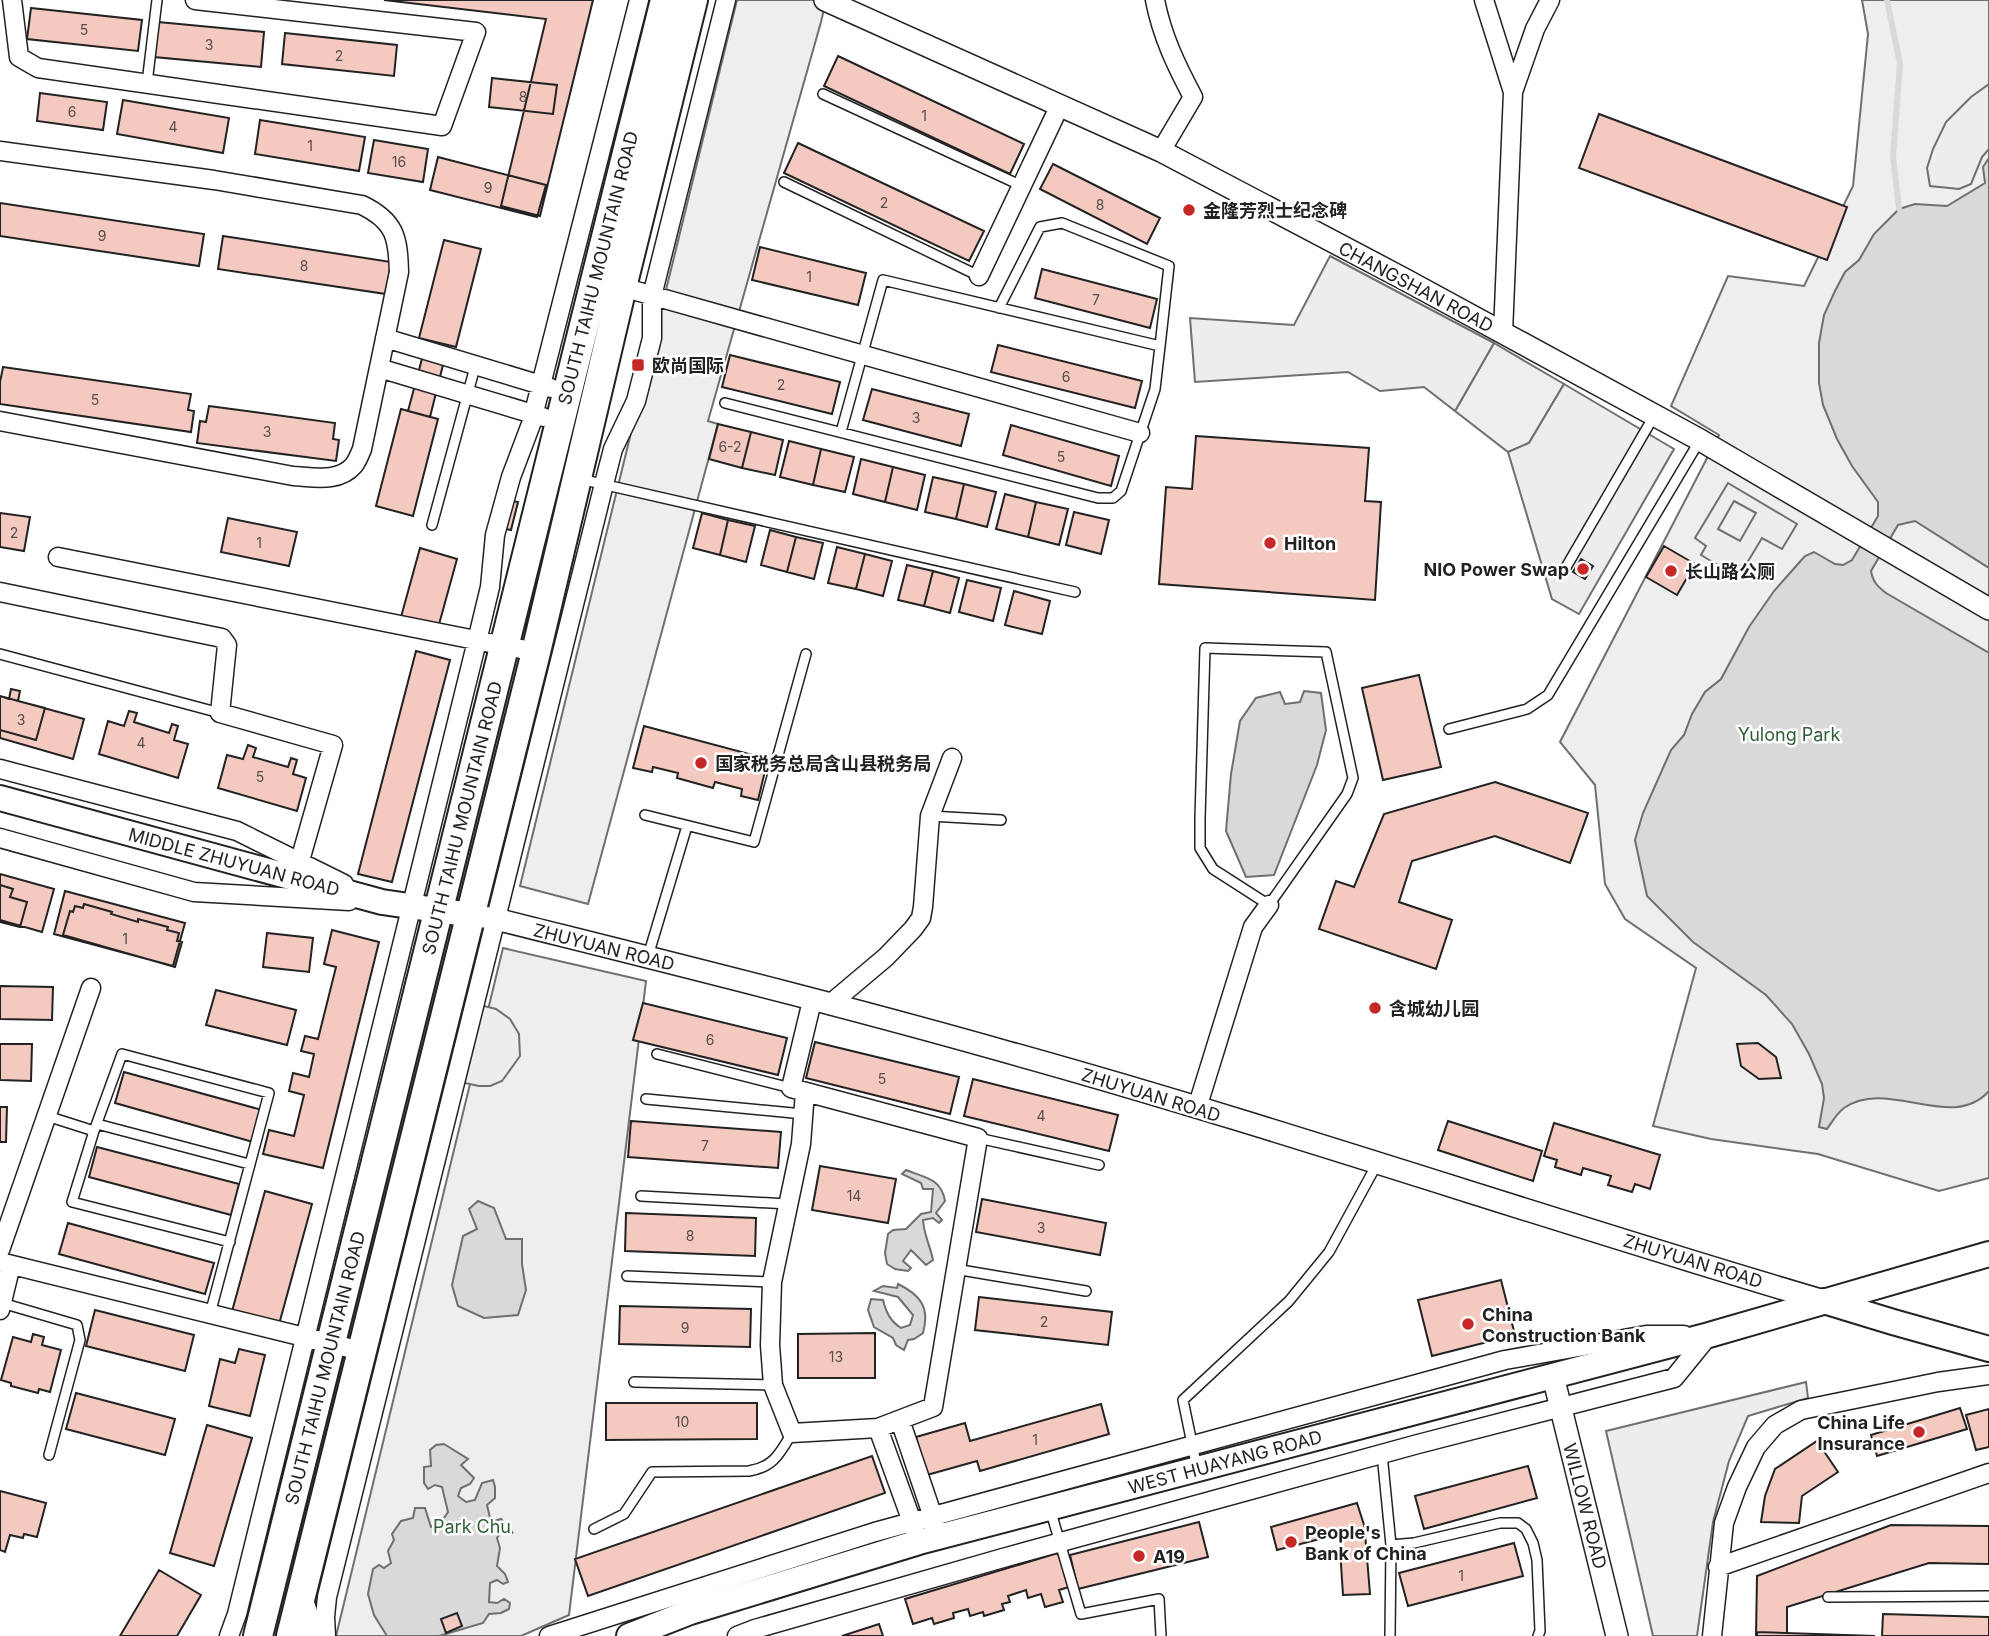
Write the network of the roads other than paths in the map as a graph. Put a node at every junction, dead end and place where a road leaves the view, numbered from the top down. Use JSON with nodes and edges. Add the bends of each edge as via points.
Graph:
{"nodes":[{"id":1,"x":12,"y":0,"type":"edge"},
{"id":2,"x":158,"y":0,"type":"edge"},
{"id":3,"x":195,"y":0,"type":"edge"},
{"id":4,"x":639,"y":0,"type":"edge"},
{"id":5,"x":665,"y":0,"type":"edge"},
{"id":6,"x":693,"y":0,"type":"edge"},
{"id":7,"x":726,"y":0,"type":"edge"},
{"id":8,"x":825,"y":0,"type":"edge"},
{"id":9,"x":1155,"y":0,"type":"edge"},
{"id":10,"x":1484,"y":0,"type":"edge"},
{"id":11,"x":1550,"y":0,"type":"edge"},
{"id":12,"x":282,"y":5,"type":"edge"},
{"id":13,"x":147,"y":83,"type":"junction"},
{"id":14,"x":1513,"y":92,"type":"junction"},
{"id":15,"x":823,"y":94,"type":"dead end"},
{"id":16,"x":1060,"y":105,"type":"junction"},
{"id":17,"x":0,"y":151,"type":"edge"},
{"id":18,"x":1161,"y":151,"type":"junction"},
{"id":19,"x":784,"y":182,"type":"dead end"},
{"id":20,"x":1022,"y":186,"type":"junction"},
{"id":21,"x":979,"y":276,"type":"joint"},
{"id":22,"x":622,"y":287,"type":"junction"},
{"id":23,"x":652,"y":296,"type":"junction"},
{"id":24,"x":999,"y":308,"type":"junction"},
{"id":25,"x":1503,"y":333,"type":"junction"},
{"id":26,"x":385,"y":338,"type":"junction"},
{"id":27,"x":1160,"y":346,"type":"junction"},
{"id":28,"x":862,"y":355,"type":"junction"},
{"id":29,"x":475,"y":367,"type":"junction"},
{"id":30,"x":379,"y":368,"type":"junction"},
{"id":31,"x":554,"y":389,"type":"junction"},
{"id":32,"x":467,"y":395,"type":"junction"},
{"id":33,"x":725,"y":403,"type":"dead end"},
{"id":34,"x":1655,"y":415,"type":"junction"},
{"id":35,"x":547,"y":418,"type":"junction"},
{"id":36,"x":0,"y":421,"type":"edge"},
{"id":37,"x":841,"y":432,"type":"junction"},
{"id":38,"x":1140,"y":433,"type":"junction"},
{"id":39,"x":1700,"y":440,"type":"junction"},
{"id":40,"x":591,"y":481,"type":"junction"},
{"id":41,"x":432,"y":525,"type":"dead end"},
{"id":42,"x":58,"y":557,"type":"dead end"},
{"id":43,"x":1565,"y":569,"type":"dead end"},
{"id":44,"x":1075,"y":592,"type":"dead end"},
{"id":45,"x":0,"y":593,"type":"edge"},
{"id":46,"x":1989,"y":609,"type":"edge"},
{"id":47,"x":477,"y":640,"type":"junction"},
{"id":48,"x":505,"y":646,"type":"junction"},
{"id":49,"x":536,"y":652,"type":"junction"},
{"id":50,"x":0,"y":654,"type":"edge"},
{"id":51,"x":806,"y":654,"type":"dead end"},
{"id":52,"x":220,"y":713,"type":"junction"},
{"id":53,"x":1449,"y":729,"type":"dead end"},
{"id":54,"x":951,"y":758,"type":"dead end"},
{"id":55,"x":0,"y":769,"type":"edge"},
{"id":56,"x":0,"y":798,"type":"edge"},
{"id":57,"x":645,"y":815,"type":"dead end"},
{"id":58,"x":930,"y":816,"type":"junction"},
{"id":59,"x":1001,"y":820,"type":"dead end"},
{"id":60,"x":687,"y":826,"type":"junction"},
{"id":61,"x":0,"y":838,"type":"edge"},
{"id":62,"x":295,"y":878,"type":"junction"},
{"id":63,"x":382,"y":902,"type":"junction"},
{"id":64,"x":1269,"y":905,"type":"junction"},
{"id":65,"x":411,"y":907,"type":"junction"},
{"id":66,"x":439,"y":911,"type":"junction"},
{"id":67,"x":484,"y":917,"type":"junction"},
{"id":68,"x":648,"y":958,"type":"junction"},
{"id":69,"x":91,"y":988,"type":"dead end"},
{"id":70,"x":820,"y":1003,"type":"junction"},
{"id":71,"x":657,"y":1054,"type":"dead end"},
{"id":72,"x":798,"y":1090,"type":"junction"},
{"id":73,"x":646,"y":1099,"type":"dead end"},
{"id":74,"x":1198,"y":1108,"type":"junction"},
{"id":75,"x":803,"y":1114,"type":"junction"},
{"id":76,"x":47,"y":1115,"type":"junction"},
{"id":77,"x":95,"y":1128,"type":"junction"},
{"id":78,"x":978,"y":1138,"type":"junction"},
{"id":79,"x":1378,"y":1162,"type":"junction"},
{"id":80,"x":249,"y":1164,"type":"junction"},
{"id":81,"x":1099,"y":1166,"type":"dead end"},
{"id":82,"x":641,"y":1196,"type":"dead end"},
{"id":83,"x":788,"y":1204,"type":"junction"},
{"id":84,"x":230,"y":1241,"type":"junction"},
{"id":85,"x":0,"y":1250,"type":"edge"},
{"id":86,"x":1989,"y":1254,"type":"edge"},
{"id":87,"x":6,"y":1264,"type":"edge"},
{"id":88,"x":955,"y":1269,"type":"junction"},
{"id":89,"x":626,"y":1276,"type":"dead end"},
{"id":90,"x":772,"y":1282,"type":"junction"},
{"id":91,"x":1086,"y":1290,"type":"dead end"},
{"id":92,"x":1824,"y":1301,"type":"junction"},
{"id":93,"x":1,"y":1306,"type":"edge"},
{"id":94,"x":210,"y":1314,"type":"junction"},
{"id":95,"x":1709,"y":1335,"type":"junction"},
{"id":96,"x":318,"y":1341,"type":"junction"},
{"id":97,"x":1989,"y":1349,"type":"edge"},
{"id":98,"x":361,"y":1351,"type":"junction"},
{"id":99,"x":1989,"y":1375,"type":"edge"},
{"id":100,"x":1553,"y":1376,"type":"junction"},
{"id":101,"x":634,"y":1382,"type":"dead end"},
{"id":102,"x":773,"y":1385,"type":"junction"},
{"id":103,"x":1561,"y":1407,"type":"junction"},
{"id":104,"x":900,"y":1420,"type":"junction"},
{"id":105,"x":878,"y":1428,"type":"junction"},
{"id":106,"x":792,"y":1433,"type":"junction"},
{"id":107,"x":1382,"y":1454,"type":"junction"},
{"id":108,"x":49,"y":1455,"type":"dead end"},
{"id":109,"x":1195,"y":1457,"type":"junction"},
{"id":110,"x":1989,"y":1472,"type":"edge"},
{"id":111,"x":1050,"y":1507,"type":"junction"},
{"id":112,"x":594,"y":1529,"type":"dead end"},
{"id":113,"x":926,"y":1529,"type":"junction"},
{"id":114,"x":1391,"y":1545,"type":"junction"},
{"id":115,"x":1718,"y":1567,"type":"junction"},
{"id":116,"x":1989,"y":1596,"type":"edge"},
{"id":117,"x":1828,"y":1597,"type":"dead end"},
{"id":118,"x":300,"y":1598,"type":"junction"},
{"id":119,"x":229,"y":1636,"type":"edge"},
{"id":120,"x":258,"y":1636,"type":"edge"},
{"id":121,"x":291,"y":1636,"type":"edge"},
{"id":122,"x":313,"y":1636,"type":"edge"},
{"id":123,"x":326,"y":1636,"type":"edge"},
{"id":124,"x":549,"y":1636,"type":"edge"},
{"id":125,"x":629,"y":1636,"type":"edge"},
{"id":126,"x":737,"y":1636,"type":"edge"},
{"id":127,"x":1161,"y":1636,"type":"edge"},
{"id":128,"x":1390,"y":1636,"type":"edge"},
{"id":129,"x":1538,"y":1636,"type":"edge"},
{"id":130,"x":1617,"y":1636,"type":"edge"},
{"id":131,"x":1712,"y":1636,"type":"edge"}],
"edges":[{"from":1,"to":13,"type":"street","via":[[19,57],[38,68]]},
{"from":2,"to":13,"type":"lane"},
{"from":3,"to":12,"type":"street"},
{"from":4,"to":31,"type":"street"},
{"from":5,"to":31,"type":"main road","name":"SOUTH TAIHU MOUNTAIN ROAD"},
{"from":6,"to":22,"type":"main road","name":"SOUTH TAIHU MOUNTAIN ROAD"},
{"from":7,"to":23,"type":"street"},
{"from":8,"to":16,"type":"street","name":"CHANGSHAN ROAD"},
{"from":9,"to":18,"type":"street","via":[[1159,24],[1193,97]]},
{"from":10,"to":14,"type":"street"},
{"from":11,"to":14,"type":"street"},
{"from":12,"to":13,"type":"street","via":[[476,32],[442,126]]},
{"from":14,"to":25,"type":"street"},
{"from":15,"to":20,"type":"lane"},
{"from":16,"to":18,"type":"street","name":"CHANGSHAN ROAD"},
{"from":16,"to":20,"type":"street"},
{"from":17,"to":26,"type":"street","via":[[362,205],[380,214],[392,230],[398,250],[399,272]]},
{"from":18,"to":25,"type":"street","name":"CHANGSHAN ROAD"},
{"from":19,"to":21,"type":"lane"},
{"from":20,"to":21,"type":"street"},
{"from":22,"to":23,"type":"street"},
{"from":22,"to":40,"type":"main road","name":"SOUTH TAIHU MOUNTAIN ROAD"},
{"from":23,"to":28,"type":"street"},
{"from":23,"to":40,"type":"street","via":[[652,338],[636,401]]},
{"from":24,"to":27,"type":"lane"},
{"from":24,"to":27,"type":"lane","via":[[1040,228],[1062,223],[1169,267]]},
{"from":24,"to":28,"type":"lane","via":[[883,280]]},
{"from":25,"to":34,"type":"street","name":"CHANGSHAN ROAD"},
{"from":26,"to":29,"type":"street"},
{"from":26,"to":30,"type":"street"},
{"from":27,"to":38,"type":"lane","via":[[1155,389]]},
{"from":28,"to":37,"type":"lane"},
{"from":28,"to":38,"type":"street"},
{"from":29,"to":31,"type":"street"},
{"from":29,"to":32,"type":"lane"},
{"from":30,"to":32,"type":"street"},
{"from":30,"to":36,"type":"street","via":[[362,449],[354,465],[325,478],[293,476]]},
{"from":31,"to":35,"type":"main road","name":"SOUTH TAIHU MOUNTAIN ROAD"},
{"from":32,"to":35,"type":"street"},
{"from":32,"to":41,"type":"lane"},
{"from":33,"to":37,"type":"lane"},
{"from":34,"to":39,"type":"street","name":"CHANGSHAN ROAD"},
{"from":34,"to":43,"type":"lane"},
{"from":35,"to":47,"type":"street","via":[[511,477],[495,535],[490,587]]},
{"from":35,"to":48,"type":"main road","name":"SOUTH TAIHU MOUNTAIN ROAD"},
{"from":37,"to":38,"type":"lane","via":[[1098,498],[1113,498],[1121,491]]},
{"from":39,"to":46,"type":"street","name":"CHANGSHAN ROAD"},
{"from":39,"to":53,"type":"lane","via":[[1548,695],[1527,709]]},
{"from":40,"to":44,"type":"lane"},
{"from":40,"to":49,"type":"main road","name":"SOUTH TAIHU MOUNTAIN ROAD"},
{"from":40,"to":67,"type":"street"},
{"from":42,"to":47,"type":"street"},
{"from":45,"to":52,"type":"street","via":[[222,638],[227,645]]},
{"from":47,"to":48,"type":"street"},
{"from":47,"to":65,"type":"street"},
{"from":48,"to":49,"type":"street"},
{"from":48,"to":66,"type":"main road","name":"SOUTH TAIHU MOUNTAIN ROAD"},
{"from":49,"to":67,"type":"main road","name":"SOUTH TAIHU MOUNTAIN ROAD"},
{"from":50,"to":52,"type":"lane"},
{"from":51,"to":60,"type":"lane","via":[[754,842]]},
{"from":52,"to":62,"type":"street","via":[[333,745]]},
{"from":54,"to":58,"type":"street"},
{"from":55,"to":63,"type":"street","via":[[237,831]]},
{"from":56,"to":62,"type":"main road","name":"MIDDLE ZHUYUAN ROAD"},
{"from":57,"to":60,"type":"lane"},
{"from":58,"to":59,"type":"lane"},
{"from":58,"to":70,"type":"street","via":[[921,918],[886,957]]},
{"from":60,"to":68,"type":"lane"},
{"from":61,"to":63,"type":"street","via":[[194,892]]},
{"from":62,"to":63,"type":"main road","name":"MIDDLE ZHUYUAN ROAD"},
{"from":63,"to":65,"type":"main road","name":"MIDDLE ZHUYUAN ROAD"},
{"from":64,"to":64,"type":"lane","via":[[1347,794],[1353,778],[1326,652],[1205,648],[1200,848],[1213,869]]},
{"from":64,"to":74,"type":"street","via":[[1253,927]]},
{"from":65,"to":66,"type":"main road","name":"MIDDLE ZHUYUAN ROAD"},
{"from":65,"to":96,"type":"street"},
{"from":66,"to":67,"type":"main road","name":"MIDDLE ZHUYUAN ROAD"},
{"from":66,"to":96,"type":"main road","name":"SOUTH TAIHU MOUNTAIN ROAD"},
{"from":67,"to":68,"type":"street","name":"ZHUYUAN ROAD"},
{"from":67,"to":98,"type":"main road","name":"SOUTH TAIHU MOUNTAIN ROAD"},
{"from":67,"to":123,"type":"street","via":[[327,1597]]},
{"from":68,"to":70,"type":"street","name":"ZHUYUAN ROAD"},
{"from":69,"to":76,"type":"street"},
{"from":70,"to":72,"type":"street"},
{"from":70,"to":74,"type":"street","name":"ZHUYUAN ROAD"},
{"from":71,"to":72,"type":"lane"},
{"from":72,"to":75,"type":"street"},
{"from":72,"to":78,"type":"street"},
{"from":73,"to":75,"type":"lane"},
{"from":74,"to":79,"type":"street","name":"ZHUYUAN ROAD"},
{"from":75,"to":83,"type":"street"},
{"from":76,"to":77,"type":"lane"},
{"from":76,"to":85,"type":"street"},
{"from":77,"to":80,"type":"lane"},
{"from":77,"to":80,"type":"lane","via":[[122,1054],[136,1057],[269,1093]]},
{"from":77,"to":84,"type":"lane","via":[[72,1202]]},
{"from":78,"to":81,"type":"lane"},
{"from":78,"to":88,"type":"street"},
{"from":79,"to":92,"type":"street","name":"ZHUYUAN ROAD"},
{"from":79,"to":109,"type":"lane","via":[[1329,1252],[1289,1301],[1183,1400]]},
{"from":80,"to":84,"type":"lane"},
{"from":82,"to":83,"type":"lane"},
{"from":83,"to":90,"type":"street"},
{"from":84,"to":94,"type":"lane"},
{"from":86,"to":92,"type":"main road","name":"WEST HUAYANG ROAD"},
{"from":87,"to":93,"type":"street"},
{"from":87,"to":94,"type":"street"},
{"from":88,"to":91,"type":"lane"},
{"from":88,"to":104,"type":"street","via":[[933,1407]]},
{"from":89,"to":90,"type":"lane"},
{"from":90,"to":102,"type":"street"},
{"from":92,"to":95,"type":"main road","name":"WEST HUAYANG ROAD"},
{"from":92,"to":97,"type":"main road"},
{"from":93,"to":108,"type":"lane","via":[[77,1325],[80,1340]]},
{"from":94,"to":96,"type":"street"},
{"from":95,"to":100,"type":"main road","name":"WEST HUAYANG ROAD"},
{"from":95,"to":103,"type":"street","via":[[1674,1378]]},
{"from":95,"to":109,"type":"street","via":[[1646,1335],[1505,1360]]},
{"from":96,"to":98,"type":"street"},
{"from":96,"to":119,"type":"street"},
{"from":96,"to":120,"type":"main road","name":"SOUTH TAIHU MOUNTAIN ROAD"},
{"from":98,"to":118,"type":"main road","name":"SOUTH TAIHU MOUNTAIN ROAD"},
{"from":99,"to":115,"type":"street","via":[[1801,1410],[1775,1425],[1756,1447],[1737,1487],[1724,1523]]},
{"from":100,"to":103,"type":"street","name":"WILLOW ROAD"},
{"from":100,"to":109,"type":"main road","name":"WEST HUAYANG ROAD"},
{"from":101,"to":102,"type":"lane"},
{"from":102,"to":106,"type":"street"},
{"from":103,"to":107,"type":"street"},
{"from":103,"to":130,"type":"street","name":"WILLOW ROAD"},
{"from":104,"to":105,"type":"street"},
{"from":104,"to":113,"type":"street"},
{"from":105,"to":106,"type":"street"},
{"from":105,"to":113,"type":"street"},
{"from":106,"to":112,"type":"lane","via":[[763,1469],[652,1472],[624,1514]]},
{"from":107,"to":114,"type":"lane"},
{"from":107,"to":126,"type":"street"},
{"from":109,"to":111,"type":"main road","name":"WEST HUAYANG ROAD"},
{"from":109,"to":113,"type":"street"},
{"from":110,"to":115,"type":"street"},
{"from":111,"to":113,"type":"main road","name":"WEST HUAYANG ROAD"},
{"from":111,"to":127,"type":"lane","via":[[1081,1614],[1159,1599]]},
{"from":113,"to":124,"type":"street","via":[[875,1532]]},
{"from":113,"to":125,"type":"main road","name":"WEST HUAYANG ROAD"},
{"from":114,"to":128,"type":"lane"},
{"from":114,"to":129,"type":"lane","via":[[1500,1522],[1518,1524],[1530,1536],[1537,1560]]},
{"from":115,"to":131,"type":"street"},
{"from":116,"to":117,"type":"lane"},
{"from":118,"to":121,"type":"main road","name":"SOUTH TAIHU MOUNTAIN ROAD"},
{"from":118,"to":122,"type":"main road"}]}
